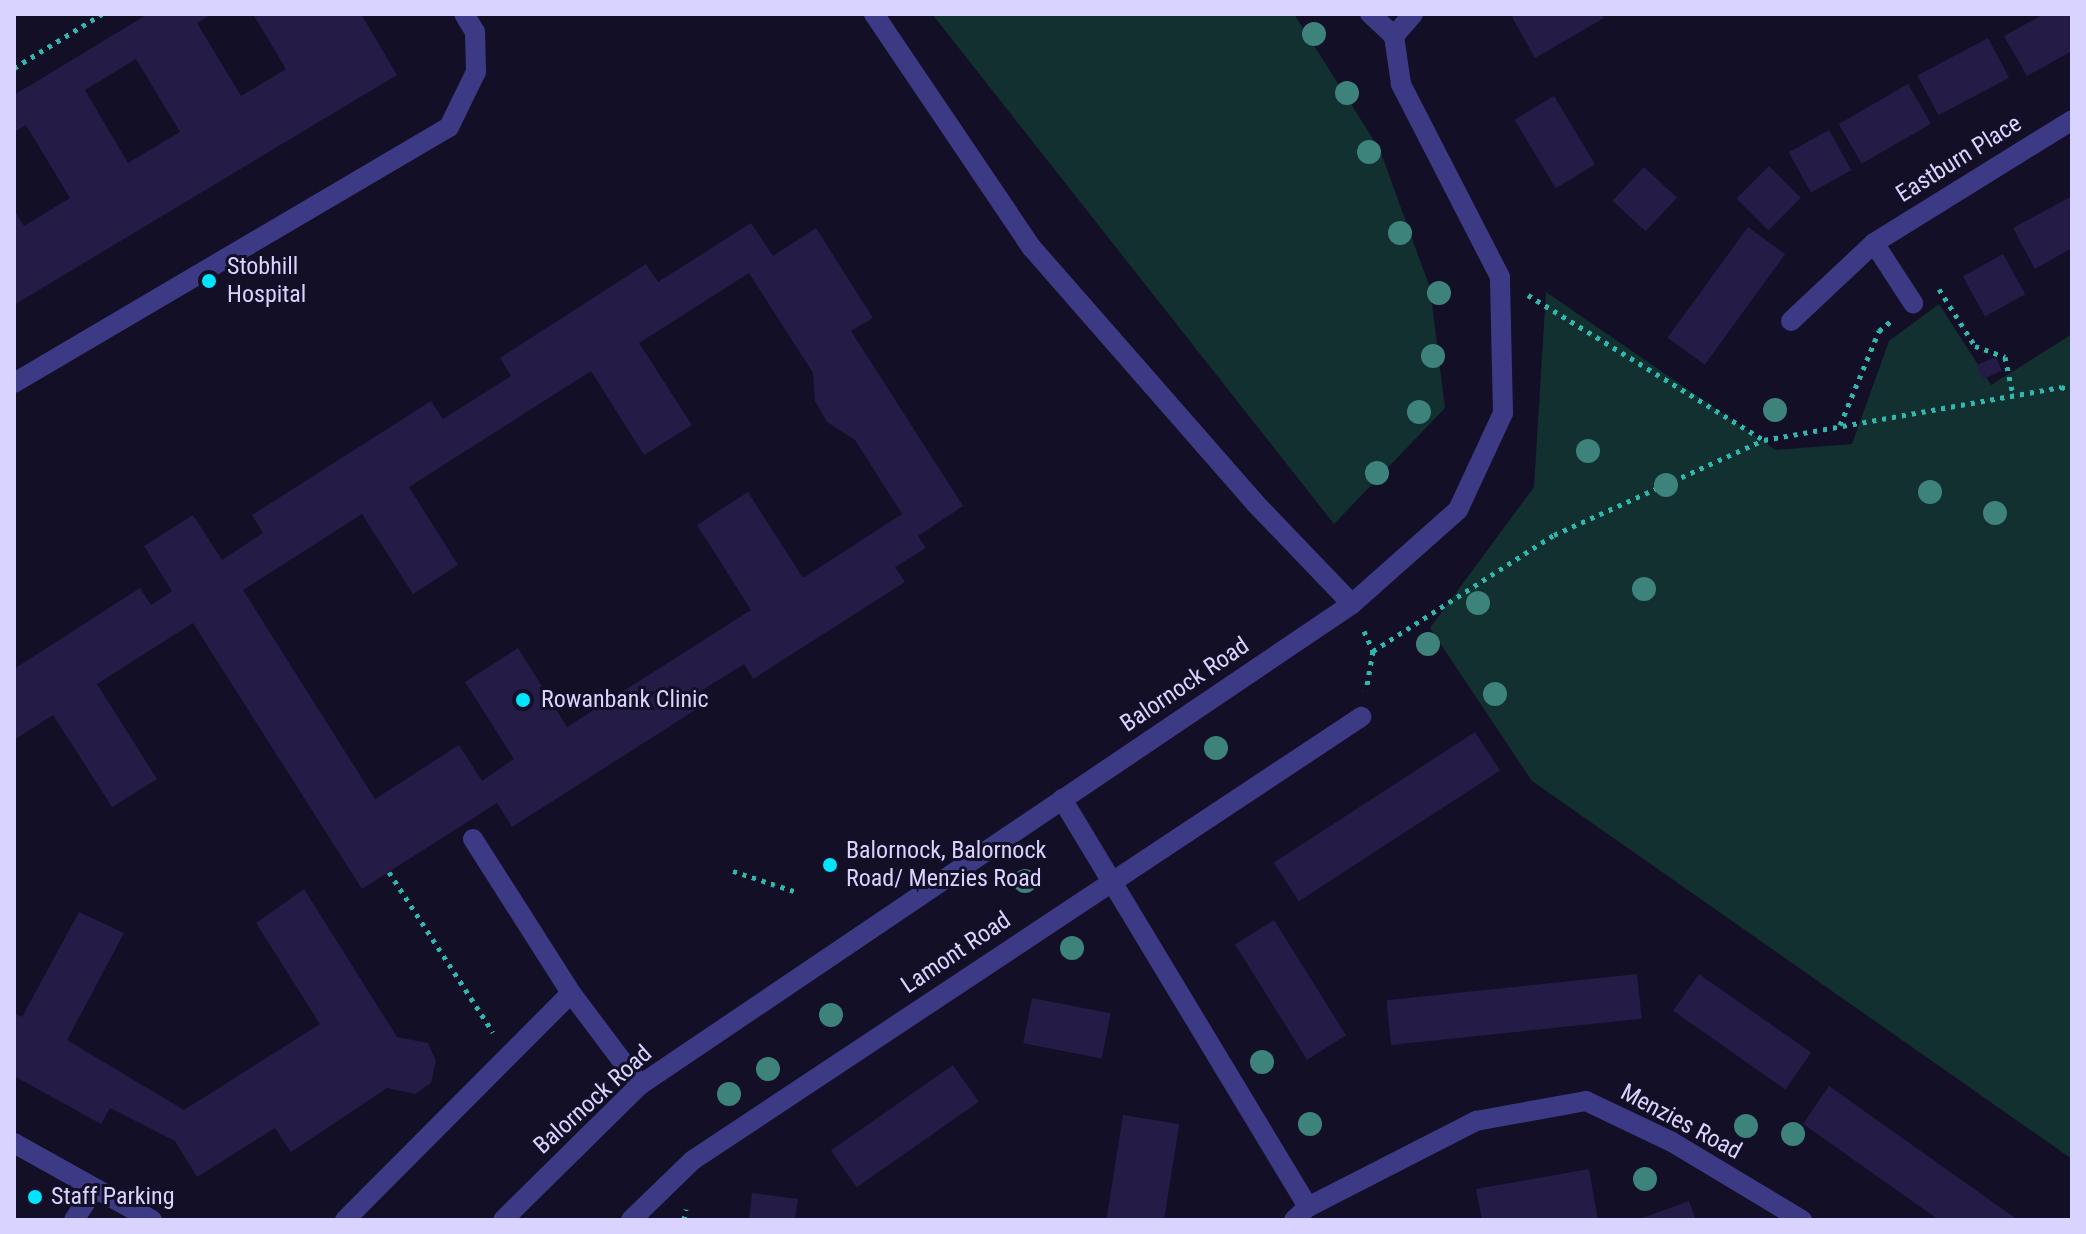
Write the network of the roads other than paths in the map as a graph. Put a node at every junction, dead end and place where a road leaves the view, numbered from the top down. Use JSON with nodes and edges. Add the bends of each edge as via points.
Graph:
{"nodes":[{"id":1,"x":464,"y":14,"type":"edge"},
{"id":2,"x":874,"y":14,"type":"edge"},
{"id":3,"x":1370,"y":14,"type":"edge"},
{"id":4,"x":1413,"y":14,"type":"edge"},
{"id":5,"x":1394,"y":36,"type":"junction"},
{"id":6,"x":2072,"y":120,"type":"edge"},
{"id":7,"x":1874,"y":243,"type":"junction"},
{"id":8,"x":1913,"y":303,"type":"road end"},
{"id":9,"x":1791,"y":321,"type":"dead end"},
{"id":10,"x":14,"y":383,"type":"edge"},
{"id":11,"x":1352,"y":604,"type":"junction"},
{"id":12,"x":1361,"y":717,"type":"road end"},
{"id":13,"x":1062,"y":799,"type":"junction"},
{"id":14,"x":473,"y":839,"type":"dead end"},
{"id":15,"x":1112,"y":880,"type":"junction"},
{"id":16,"x":571,"y":993,"type":"junction"},
{"id":17,"x":640,"y":1085,"type":"junction"},
{"id":18,"x":14,"y":1143,"type":"edge"},
{"id":19,"x":95,"y":1188,"type":"junction"},
{"id":20,"x":1301,"y":1213,"type":"edge"},
{"id":21,"x":74,"y":1220,"type":"edge"},
{"id":22,"x":152,"y":1220,"type":"edge"},
{"id":23,"x":345,"y":1220,"type":"edge"},
{"id":24,"x":503,"y":1220,"type":"edge"},
{"id":25,"x":631,"y":1220,"type":"edge"},
{"id":26,"x":1802,"y":1220,"type":"edge"}],
"edges":[{"from":1,"to":10,"type":"street","via":[[475,32],[476,72],[449,127]]},
{"from":2,"to":11,"type":"street","via":[[1032,248],[1255,503]]},
{"from":3,"to":5,"type":"street"},
{"from":4,"to":5,"type":"street"},
{"from":5,"to":11,"type":"street","name":"Balornock Road","via":[[1401,84],[1500,277],[1503,413],[1458,510]]},
{"from":6,"to":7,"type":"street","name":"Eastburn Place"},
{"from":7,"to":8,"type":"street"},
{"from":7,"to":9,"type":"street","name":"Eastburn Place"},
{"from":11,"to":13,"type":"street","name":"Balornock Road"},
{"from":12,"to":15,"type":"street","name":"Lamont Road"},
{"from":13,"to":15,"type":"street","name":"Menzies Road"},
{"from":13,"to":17,"type":"street","name":"Balornock Road"},
{"from":14,"to":16,"type":"street"},
{"from":15,"to":20,"type":"street","name":"Menzies Road"},
{"from":15,"to":25,"type":"street","name":"Lamont Road","via":[[693,1160]]},
{"from":16,"to":17,"type":"street"},
{"from":16,"to":23,"type":"street"},
{"from":17,"to":24,"type":"street","name":"Balornock Road"},
{"from":18,"to":19,"type":"street"},
{"from":19,"to":21,"type":"street"},
{"from":19,"to":22,"type":"street"},
{"from":20,"to":26,"type":"street","name":"Menzies Road","via":[[1476,1121],[1586,1101],[1672,1142]]}]}
